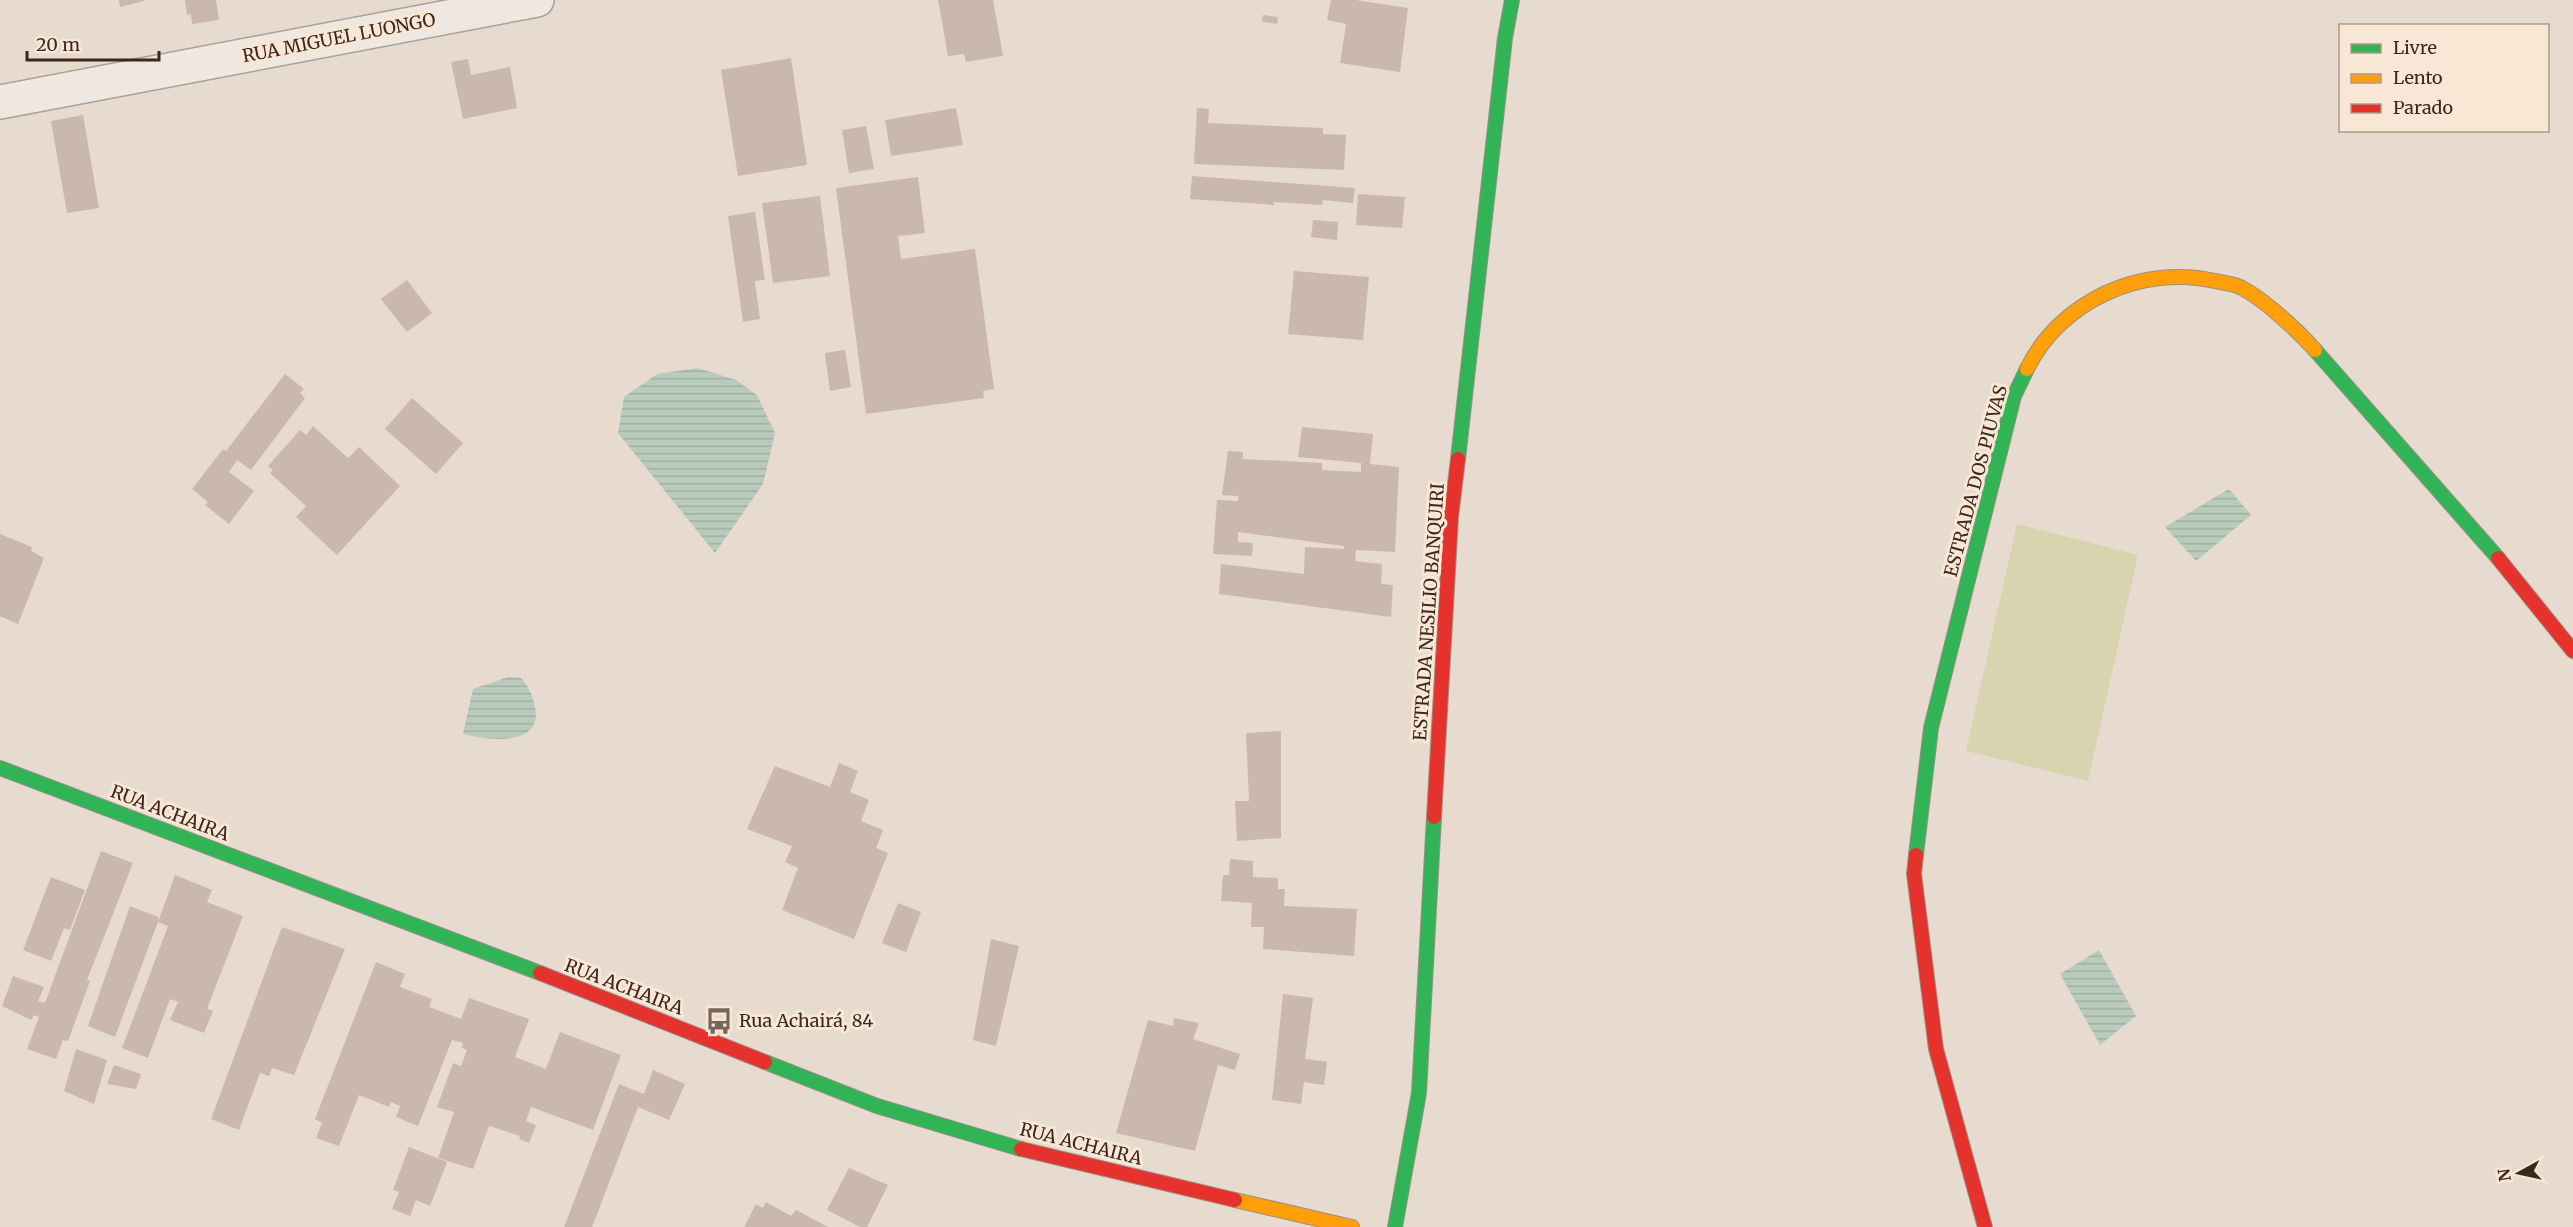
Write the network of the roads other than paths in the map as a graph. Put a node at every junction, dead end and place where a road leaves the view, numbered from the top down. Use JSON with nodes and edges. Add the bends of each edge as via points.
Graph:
{"nodes":[{"id":1,"x":537,"y":0,"type":"edge"},
{"id":2,"x":1512,"y":0,"type":"edge"},
{"id":3,"x":0,"y":102,"type":"edge"},
{"id":4,"x":2573,"y":651,"type":"edge"},
{"id":5,"x":0,"y":768,"type":"edge"},
{"id":6,"x":1352,"y":1227,"type":"edge"},
{"id":7,"x":1395,"y":1227,"type":"edge"},
{"id":8,"x":1985,"y":1227,"type":"edge"}],
"edges":[{"from":1,"to":3,"type":"street","name":"RUA MIGUEL LUONGO"},
{"from":2,"to":7,"type":"street","name":"ESTRADA NESILIO BANQUIRI","via":[[1451,517],[1419,1093]]},
{"from":4,"to":8,"type":"street","name":"ESTRADA DOS PIUVAS","via":[[2526,590],[2302,335],[2241,287],[2190,275],[2158,276],[2105,293],[2066,317],[2035,353],[2014,396],[1931,728],[1914,874],[1936,1049]]},
{"from":5,"to":6,"type":"street","name":"RUA ACHAIRA","via":[[877,1106],[1035,1153]]}]}
